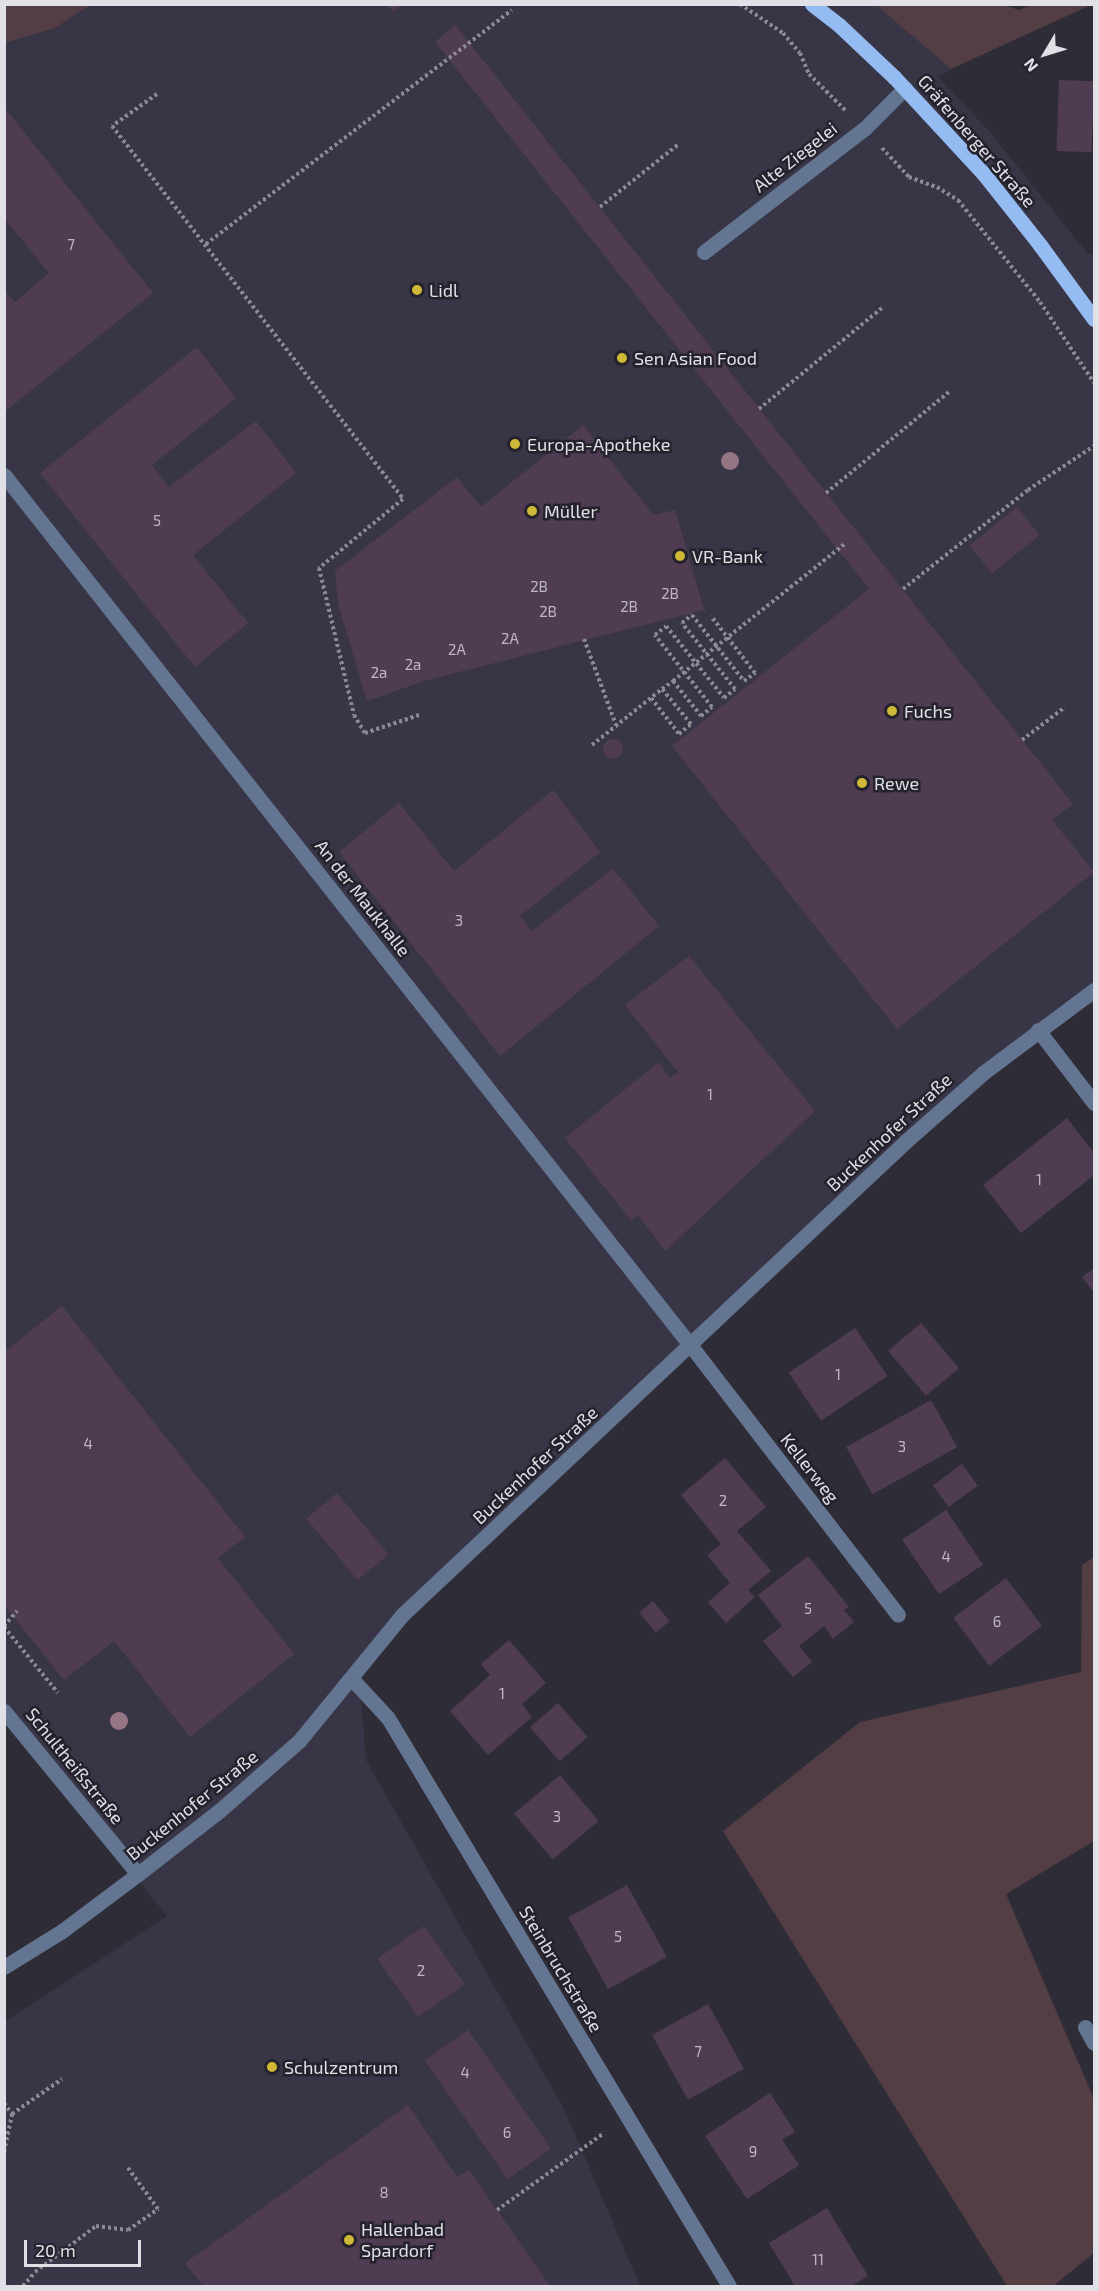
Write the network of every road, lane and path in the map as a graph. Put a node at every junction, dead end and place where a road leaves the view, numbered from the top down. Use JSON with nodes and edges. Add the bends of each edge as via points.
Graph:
{"nodes":[{"id":1,"x":740,"y":4,"type":"edge"},
{"id":2,"x":812,"y":4,"type":"edge"},
{"id":3,"x":512,"y":10,"type":"dead end"},
{"id":4,"x":905,"y":88,"type":"junction"},
{"id":5,"x":157,"y":94,"type":"dead end"},
{"id":6,"x":864,"y":129,"type":"junction"},
{"id":7,"x":680,"y":143,"type":"dead end"},
{"id":8,"x":600,"y":207,"type":"dead end"},
{"id":9,"x":206,"y":244,"type":"junction"},
{"id":10,"x":704,"y":252,"type":"dead end"},
{"id":11,"x":883,"y":307,"type":"dead end"},
{"id":12,"x":1095,"y":319,"type":"edge"},
{"id":13,"x":1095,"y":383,"type":"edge"},
{"id":14,"x":950,"y":391,"type":"dead end"},
{"id":15,"x":759,"y":409,"type":"dead end"},
{"id":16,"x":1095,"y":446,"type":"edge"},
{"id":17,"x":4,"y":475,"type":"edge"},
{"id":18,"x":826,"y":492,"type":"dead end"},
{"id":19,"x":846,"y":543,"type":"dead end"},
{"id":20,"x":903,"y":590,"type":"dead end"},
{"id":21,"x":711,"y":616,"type":"dead end"},
{"id":22,"x":726,"y":638,"type":"junction"},
{"id":23,"x":584,"y":639,"type":"dead end"},
{"id":24,"x":716,"y":646,"type":"junction"},
{"id":25,"x":706,"y":654,"type":"junction"},
{"id":26,"x":696,"y":663,"type":"junction"},
{"id":27,"x":684,"y":672,"type":"junction"},
{"id":28,"x":673,"y":681,"type":"junction"},
{"id":29,"x":662,"y":689,"type":"junction"},
{"id":30,"x":651,"y":698,"type":"junction"},
{"id":31,"x":1065,"y":707,"type":"dead end"},
{"id":32,"x":418,"y":715,"type":"dead end"},
{"id":33,"x":616,"y":725,"type":"junction"},
{"id":34,"x":1022,"y":740,"type":"dead end"},
{"id":35,"x":592,"y":745,"type":"dead end"},
{"id":36,"x":1095,"y":990,"type":"edge"},
{"id":37,"x":1038,"y":1030,"type":"junction"},
{"id":38,"x":1095,"y":1103,"type":"edge"},
{"id":39,"x":691,"y":1346,"type":"junction"},
{"id":40,"x":17,"y":1611,"type":"dead end"},
{"id":41,"x":898,"y":1615,"type":"dead end"},
{"id":42,"x":4,"y":1626,"type":"edge"},
{"id":43,"x":351,"y":1678,"type":"junction"},
{"id":44,"x":58,"y":1694,"type":"dead end"},
{"id":45,"x":4,"y":1711,"type":"edge"},
{"id":46,"x":138,"y":1874,"type":"junction"},
{"id":47,"x":4,"y":1966,"type":"edge"},
{"id":48,"x":1085,"y":2027,"type":"dead end"},
{"id":49,"x":1095,"y":2043,"type":"edge"},
{"id":50,"x":62,"y":2079,"type":"dead end"},
{"id":51,"x":4,"y":2103,"type":"edge"},
{"id":52,"x":12,"y":2114,"type":"junction"},
{"id":53,"x":627,"y":2116,"type":"junction"},
{"id":54,"x":4,"y":2152,"type":"edge"},
{"id":55,"x":128,"y":2168,"type":"dead end"},
{"id":56,"x":497,"y":2210,"type":"dead end"},
{"id":57,"x":23,"y":2286,"type":"edge"},
{"id":58,"x":729,"y":2286,"type":"edge"}],
"edges":[{"from":1,"to":6,"type":"path","via":[[783,33],[800,53],[809,74]]},
{"from":2,"to":4,"type":"main road","name":"Gräfenberger Straße"},
{"from":3,"to":9,"type":"path"},
{"from":4,"to":6,"type":"street","name":"Alte Ziegelei"},
{"from":4,"to":12,"type":"main road","name":"Gräfenberger Straße","via":[[983,173]]},
{"from":5,"to":9,"type":"path","via":[[112,126]]},
{"from":6,"to":10,"type":"street","name":"Alte Ziegelei"},
{"from":6,"to":13,"type":"path","via":[[909,177],[958,200],[1040,302]]},
{"from":7,"to":8,"type":"path"},
{"from":9,"to":32,"type":"path","via":[[403,499],[319,568],[354,715],[365,733]]},
{"from":11,"to":15,"type":"path"},
{"from":14,"to":18,"type":"path"},
{"from":16,"to":20,"type":"path","via":[[1028,490]]},
{"from":17,"to":39,"type":"street","name":"An der Maukhalle"},
{"from":19,"to":22,"type":"path"},
{"from":21,"to":22,"type":"path"},
{"from":22,"to":24,"type":"path"},
{"from":22,"to":24,"type":"path","via":[[755,673],[744,681]]},
{"from":23,"to":33,"type":"path"},
{"from":24,"to":25,"type":"path"},
{"from":24,"to":25,"type":"path","via":[[692,615],[682,623]]},
{"from":25,"to":26,"type":"path"},
{"from":25,"to":26,"type":"path","via":[[735,689],[724,698]]},
{"from":26,"to":27,"type":"path"},
{"from":26,"to":27,"type":"path","via":[[666,626],[655,635]]},
{"from":27,"to":28,"type":"path"},
{"from":27,"to":28,"type":"path","via":[[712,707],[701,716]]},
{"from":28,"to":29,"type":"path"},
{"from":29,"to":30,"type":"path"},
{"from":29,"to":30,"type":"path","via":[[691,724],[679,734]]},
{"from":30,"to":33,"type":"path"},
{"from":31,"to":34,"type":"path"},
{"from":33,"to":35,"type":"path"},
{"from":36,"to":37,"type":"street","name":"Buckenhofer Straße"},
{"from":37,"to":38,"type":"street"},
{"from":37,"to":39,"type":"street","name":"Buckenhofer Straße","via":[[982,1073],[906,1141]]},
{"from":39,"to":41,"type":"street","name":"Kellerweg"},
{"from":39,"to":43,"type":"street","name":"Buckenhofer Straße","via":[[402,1615]]},
{"from":40,"to":42,"type":"path"},
{"from":42,"to":44,"type":"path"},
{"from":43,"to":46,"type":"street","name":"Buckenhofer Straße","via":[[299,1741]]},
{"from":43,"to":53,"type":"street","name":"Steinbruchstraße","via":[[394,1728]]},
{"from":45,"to":46,"type":"street","name":"Schultheißstraße"},
{"from":46,"to":47,"type":"street","name":"Buckenhofer Straße","via":[[62,1931]]},
{"from":48,"to":49,"type":"street"},
{"from":50,"to":52,"type":"path"},
{"from":51,"to":52,"type":"path"},
{"from":52,"to":54,"type":"path"},
{"from":53,"to":56,"type":"path"},
{"from":53,"to":58,"type":"street","name":"Steinbruchstraße"},
{"from":55,"to":57,"type":"path","via":[[158,2209],[128,2230],[96,2226],[34,2272]]}]}
